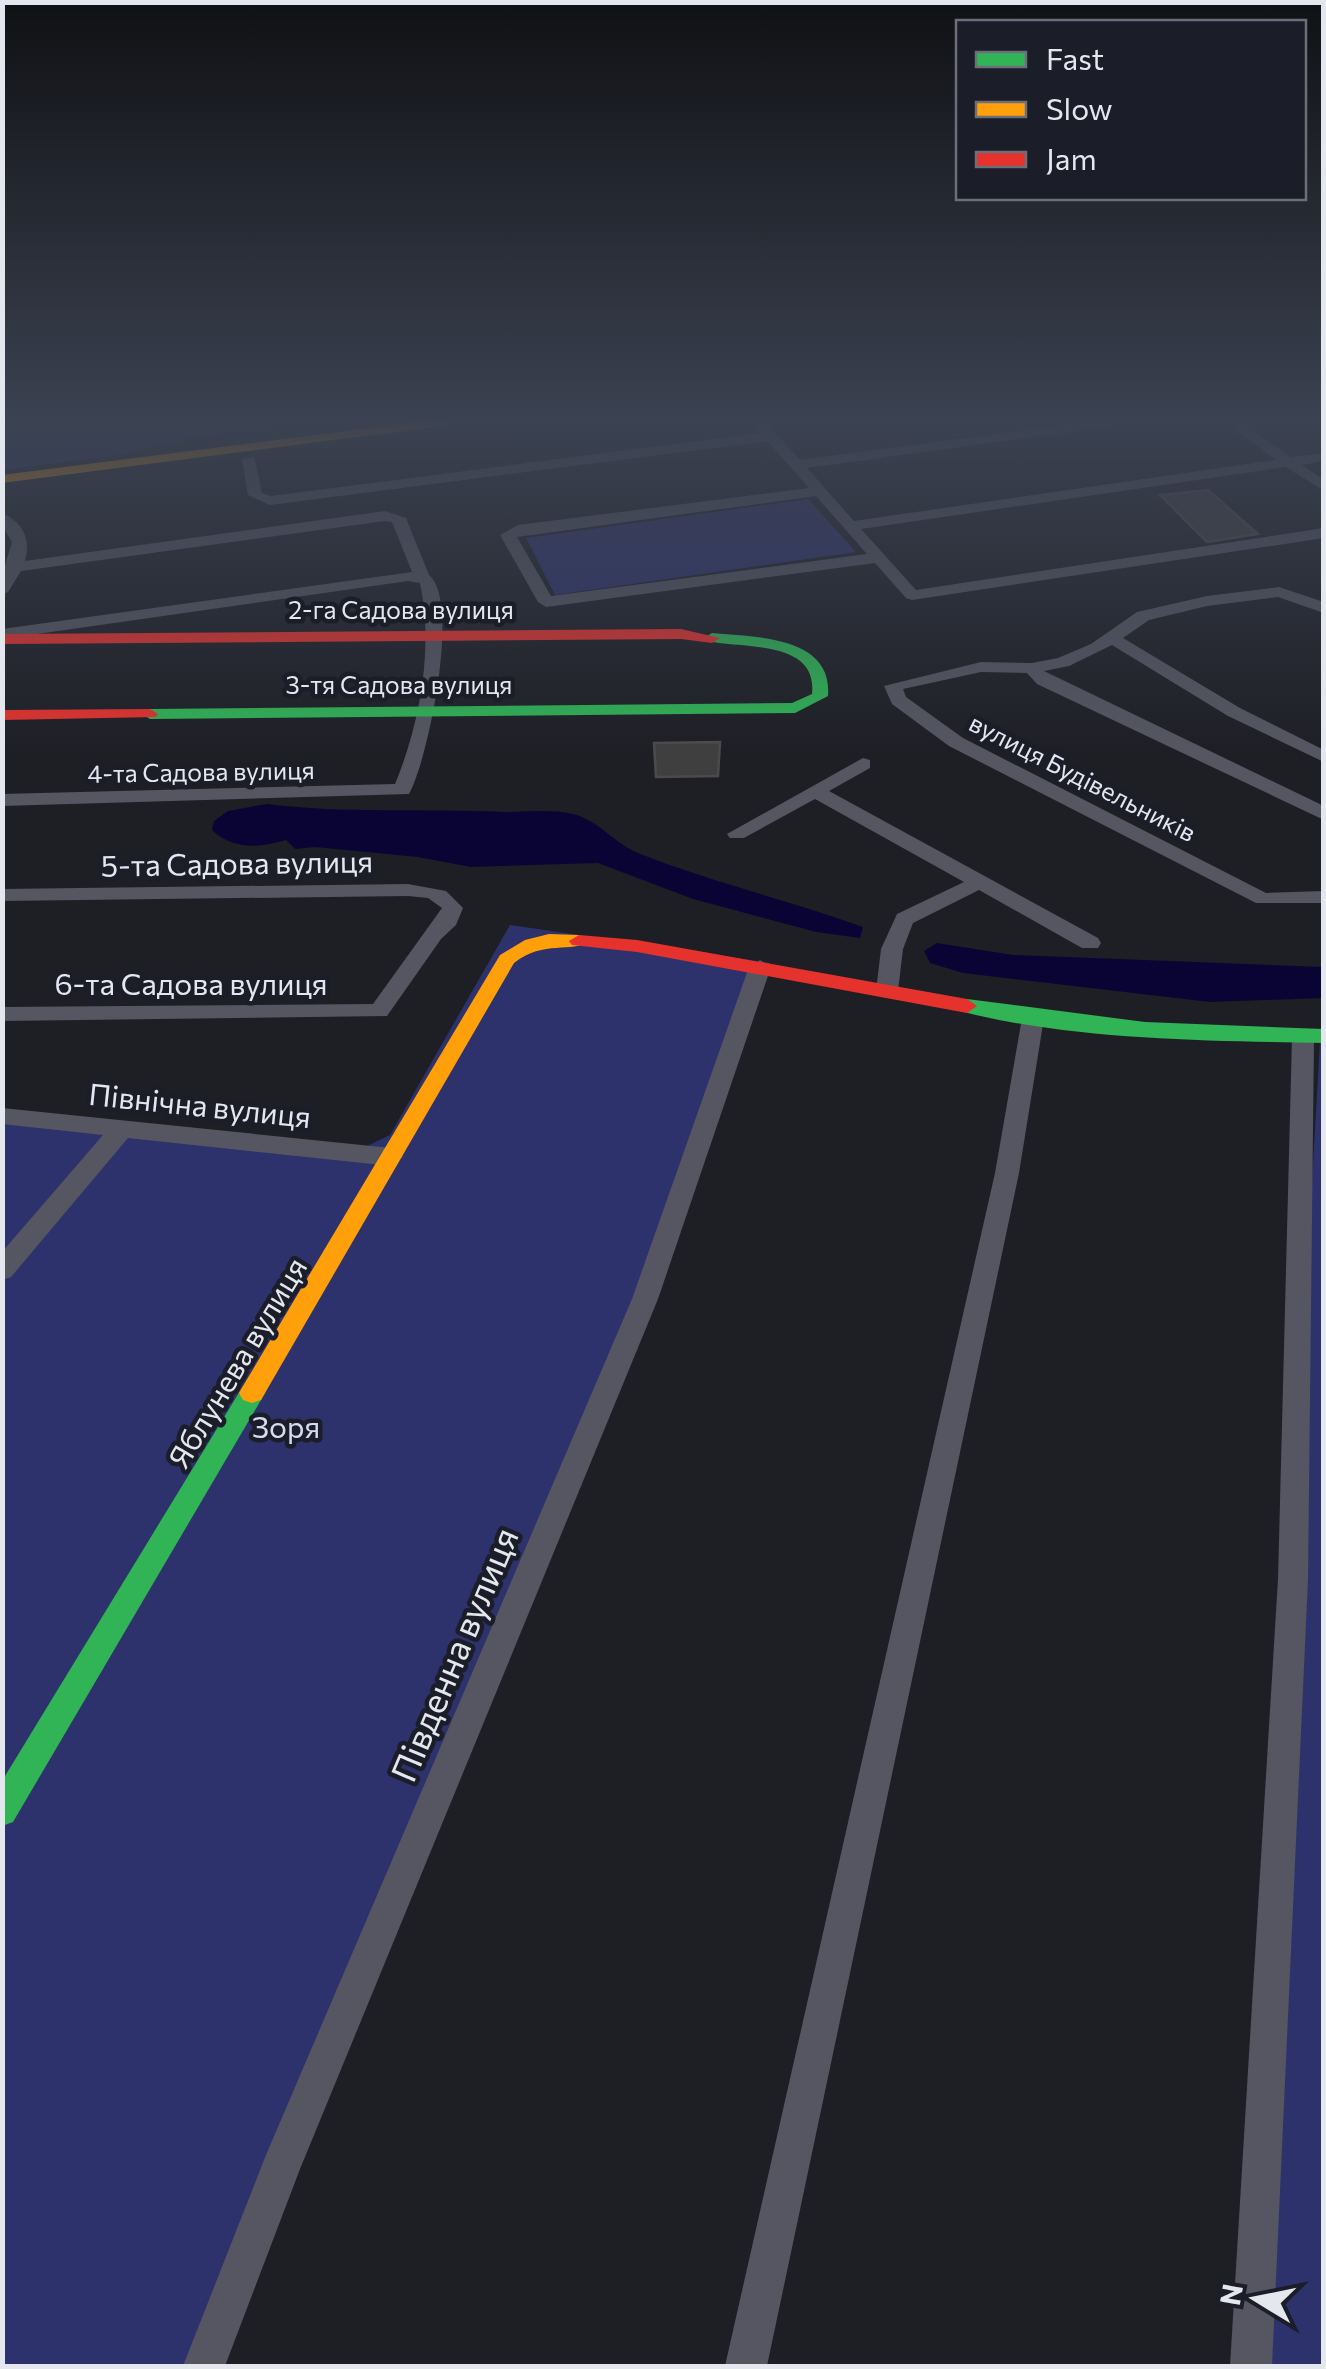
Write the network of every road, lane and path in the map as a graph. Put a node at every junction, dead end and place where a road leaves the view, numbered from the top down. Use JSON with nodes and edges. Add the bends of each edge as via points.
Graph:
{"nodes":[{"id":1,"x":18,"y":533,"type":"edge"},
{"id":2,"x":281,"y":533,"type":"edge"},
{"id":3,"x":404,"y":533,"type":"edge"},
{"id":4,"x":513,"y":533,"type":"edge"},
{"id":5,"x":855,"y":533,"type":"edge"},
{"id":6,"x":1324,"y":533,"type":"edge"},
{"id":7,"x":876,"y":558,"type":"junction"},
{"id":8,"x":8,"y":576,"type":"edge"},
{"id":9,"x":422,"y":576,"type":"junction"},
{"id":10,"x":1324,"y":608,"type":"edge"},
{"id":11,"x":435,"y":636,"type":"junction"},
{"id":12,"x":2,"y":637,"type":"edge"},
{"id":13,"x":1113,"y":638,"type":"junction"},
{"id":14,"x":1032,"y":668,"type":"junction"},
{"id":15,"x":795,"y":708,"type":"joint"},
{"id":16,"x":424,"y":711,"type":"junction"},
{"id":17,"x":2,"y":714,"type":"edge"},
{"id":18,"x":1324,"y":757,"type":"edge"},
{"id":19,"x":863,"y":764,"type":"dead end"},
{"id":20,"x":815,"y":791,"type":"junction"},
{"id":21,"x":2,"y":800,"type":"edge"},
{"id":22,"x":1324,"y":814,"type":"edge"},
{"id":23,"x":737,"y":834,"type":"dead end"},
{"id":24,"x":978,"y":883,"type":"junction"},
{"id":25,"x":2,"y":895,"type":"edge"},
{"id":26,"x":1324,"y":897,"type":"edge"},
{"id":27,"x":1090,"y":943,"type":"dead end"},
{"id":28,"x":760,"y":967,"type":"junction"},
{"id":29,"x":887,"y":991,"type":"junction"},
{"id":30,"x":379,"y":1011,"type":"joint"},
{"id":31,"x":2,"y":1014,"type":"edge"},
{"id":32,"x":1033,"y":1018,"type":"junction"},
{"id":33,"x":1313,"y":1037,"type":"edge"},
{"id":34,"x":2,"y":1116,"type":"edge"},
{"id":35,"x":122,"y":1129,"type":"junction"},
{"id":36,"x":392,"y":1157,"type":"junction"},
{"id":37,"x":2,"y":1270,"type":"edge"},
{"id":38,"x":2,"y":1812,"type":"edge"},
{"id":39,"x":204,"y":2366,"type":"edge"},
{"id":40,"x":746,"y":2366,"type":"edge"},
{"id":41,"x":1250,"y":2366,"type":"edge"}],
"edges":[{"from":1,"to":8,"type":"street","via":[[21,559]]},
{"from":2,"to":8,"type":"street"},
{"from":3,"to":9,"type":"street"},
{"from":4,"to":7,"type":"street","via":[[508,535],[546,602]]},
{"from":5,"to":7,"type":"street"},
{"from":6,"to":7,"type":"street","via":[[912,595]]},
{"from":9,"to":11,"type":"street","via":[[434,598]]},
{"from":9,"to":12,"type":"street"},
{"from":10,"to":13,"type":"street","via":[[1279,592],[1207,600],[1144,616]]},
{"from":11,"to":12,"type":"street","name":"2-га Садова вулиця"},
{"from":11,"to":15,"type":"street","name":"2-га Садова вулиця","via":[[680,634],[799,652],[820,666],[824,682],[820,696]]},
{"from":11,"to":16,"type":"street"},
{"from":13,"to":14,"type":"street","via":[[1064,662]]},
{"from":13,"to":18,"type":"street","via":[[1234,712]]},
{"from":14,"to":22,"type":"street","via":[[1043,680]]},
{"from":14,"to":26,"type":"street","name":"вулиця Будівельників","via":[[981,668],[893,686],[898,700],[956,742],[1263,899]]},
{"from":15,"to":16,"type":"street","name":"3-тя Садова вулиця"},
{"from":16,"to":17,"type":"street","name":"3-тя Садова вулиця"},
{"from":16,"to":21,"type":"street","name":"4-та Садова вулиця","via":[[402,790]]},
{"from":19,"to":20,"type":"street"},
{"from":20,"to":23,"type":"street"},
{"from":20,"to":24,"type":"street"},
{"from":24,"to":27,"type":"street"},
{"from":24,"to":29,"type":"street","via":[[904,919]]},
{"from":25,"to":30,"type":"street","name":"5-та Садова вулиця","via":[[408,890],[447,899],[448,920]]},
{"from":28,"to":29,"type":"street"},
{"from":28,"to":36,"type":"street","name":"Яблунева вулиця","via":[[557,938],[522,945],[479,1003]]},
{"from":28,"to":39,"type":"street","name":"Південна вулиця","via":[[645,1299]]},
{"from":29,"to":32,"type":"street"},
{"from":30,"to":31,"type":"street","name":"6-та Садова вулиця"},
{"from":32,"to":33,"type":"street","via":[[1188,1034]]},
{"from":32,"to":40,"type":"street","via":[[1003,1192]]},
{"from":33,"to":41,"type":"street","via":[[1293,1579]]},
{"from":34,"to":35,"type":"street","name":"Північна вулиця"},
{"from":35,"to":36,"type":"street","name":"Північна вулиця"},
{"from":35,"to":37,"type":"street"},
{"from":36,"to":38,"type":"street","name":"Яблунева вулиця"}]}
